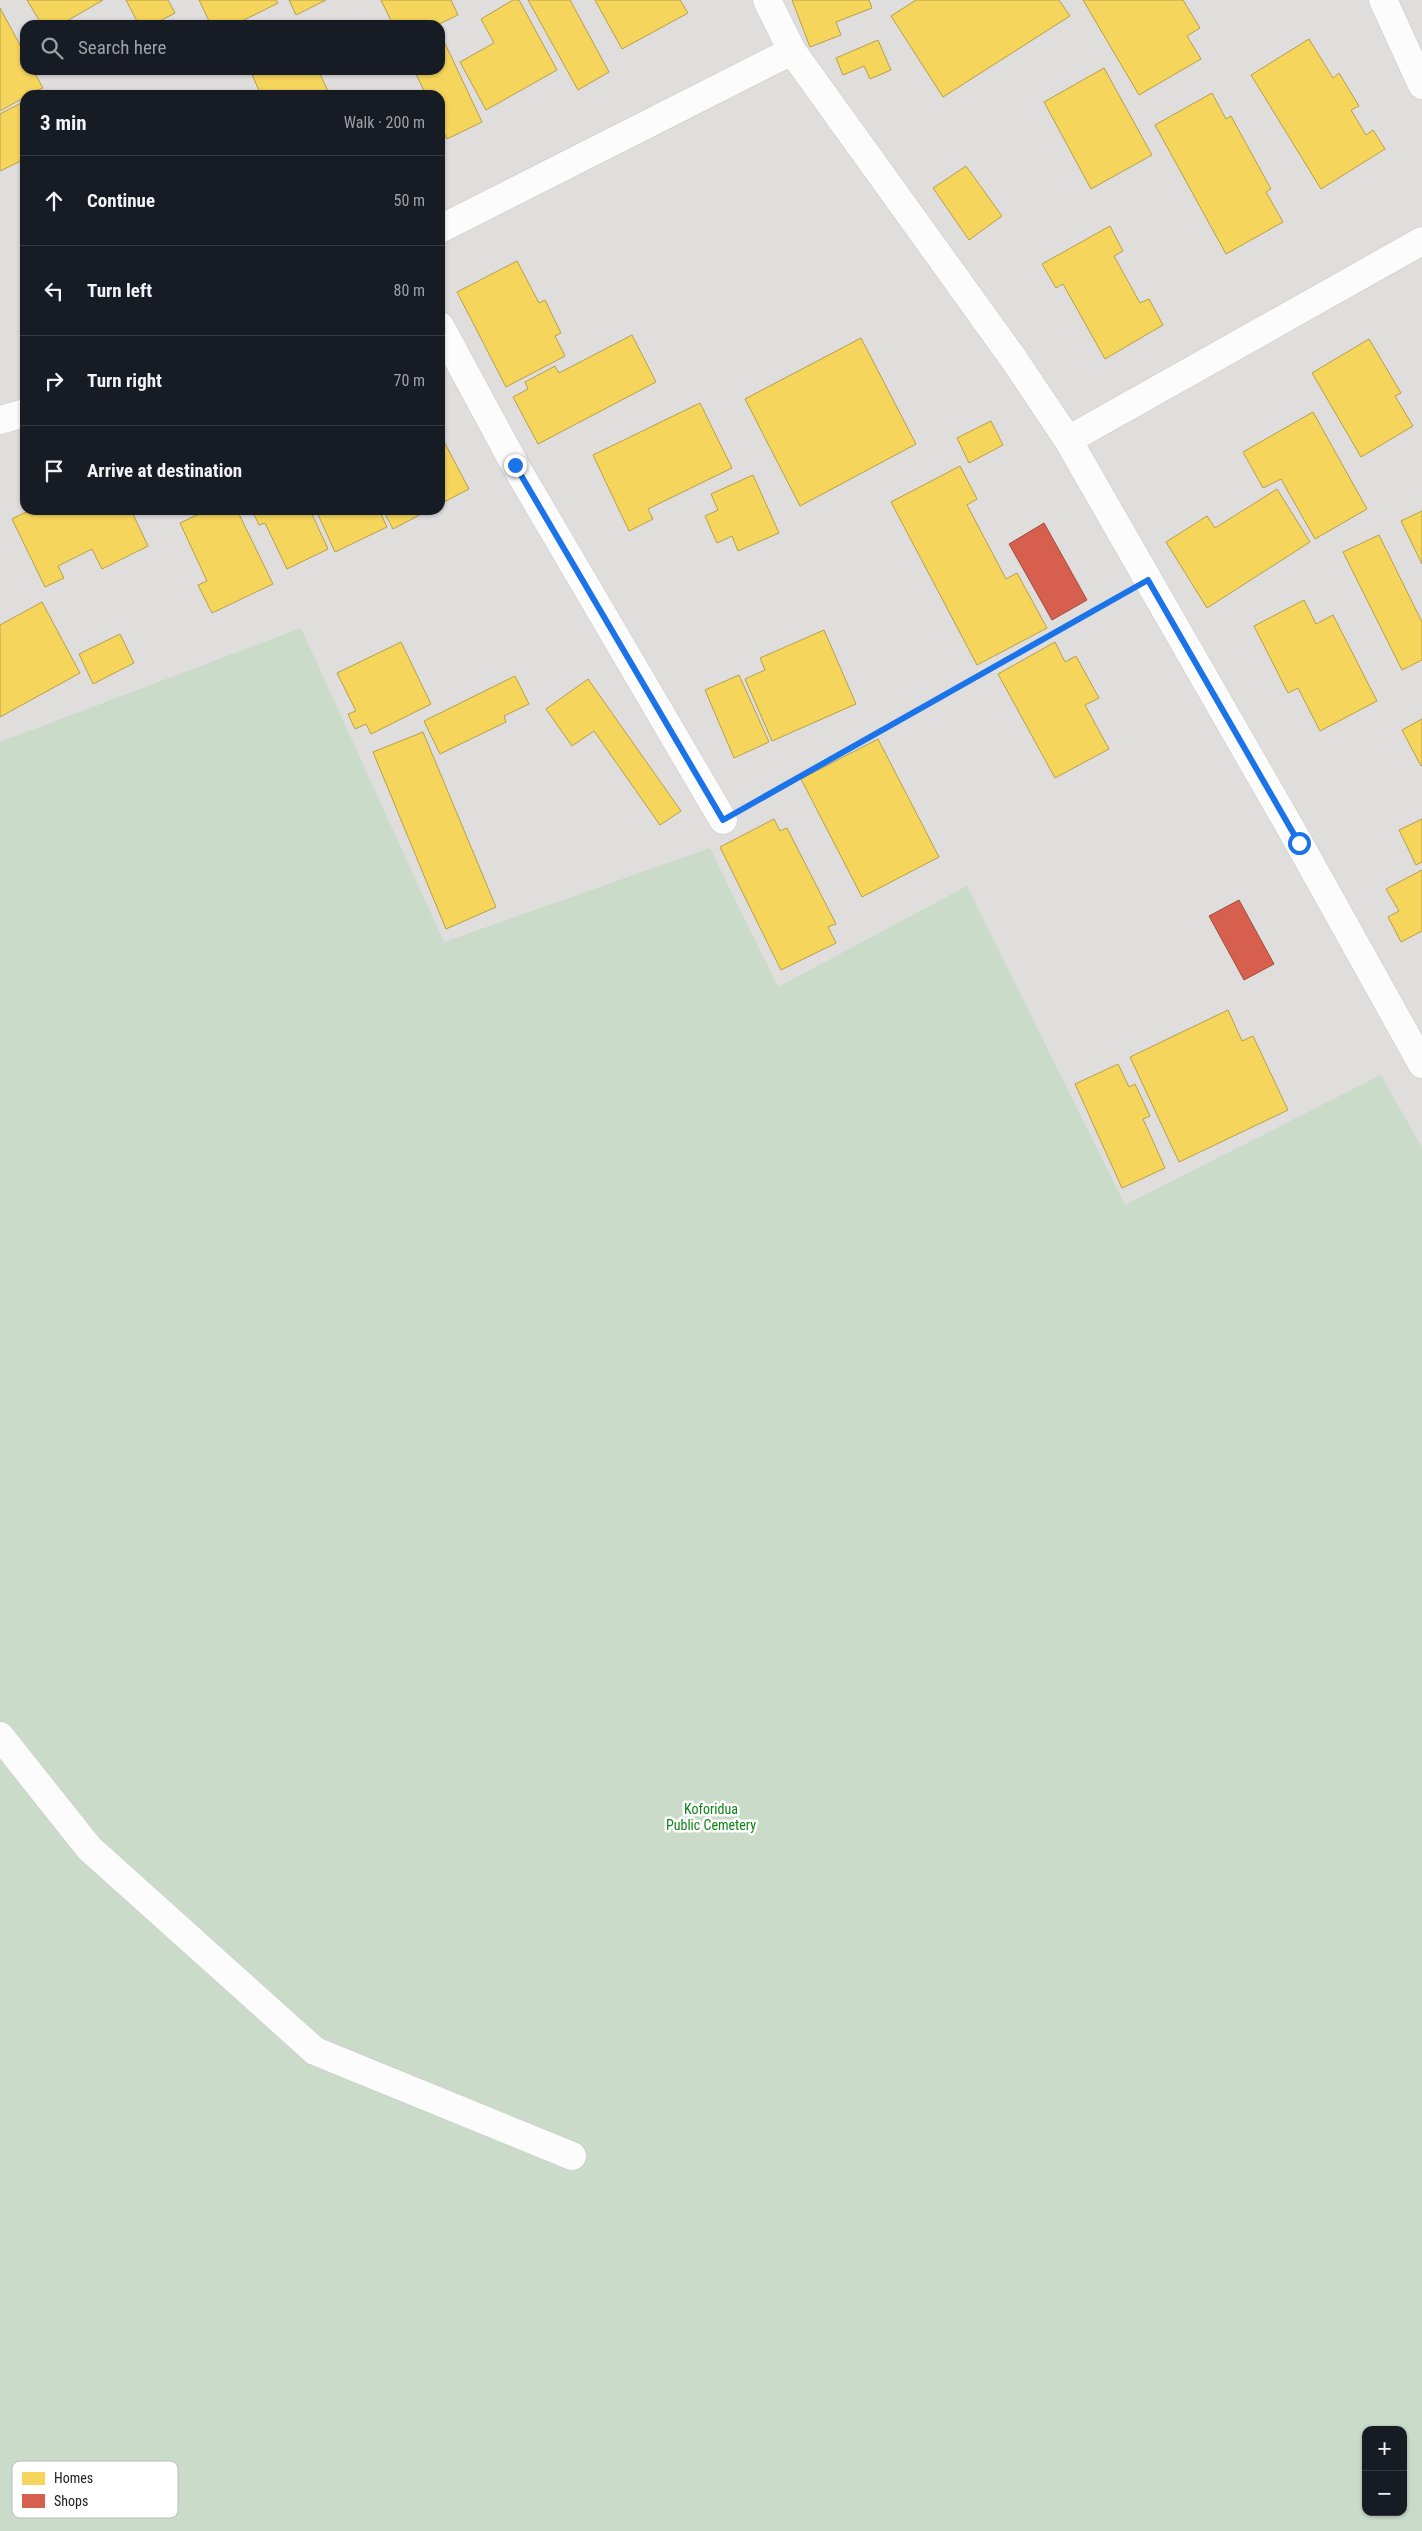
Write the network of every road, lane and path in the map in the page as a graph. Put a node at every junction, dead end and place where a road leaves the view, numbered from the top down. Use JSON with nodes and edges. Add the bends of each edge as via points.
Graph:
{"nodes":[{"id":1,"x":767,"y":0,"type":"edge"},
{"id":2,"x":1383,"y":0,"type":"edge"},
{"id":3,"x":792,"y":51,"type":"junction"},
{"id":4,"x":1422,"y":85,"type":"edge"},
{"id":5,"x":445,"y":226,"type":"edge"},
{"id":6,"x":1422,"y":241,"type":"edge"},
{"id":7,"x":445,"y":335,"type":"edge"},
{"id":8,"x":20,"y":414,"type":"edge"},
{"id":9,"x":0,"y":420,"type":"edge"},
{"id":10,"x":1068,"y":440,"type":"junction"},
{"id":11,"x":1148,"y":580,"type":"junction"},
{"id":12,"x":723,"y":820,"type":"joint"},
{"id":13,"x":1422,"y":1064,"type":"edge"},
{"id":14,"x":0,"y":1736,"type":"edge"},
{"id":15,"x":572,"y":2156,"type":"dead end"}],
"edges":[{"from":1,"to":3,"type":"street"},
{"from":2,"to":4,"type":"street"},
{"from":3,"to":5,"type":"street"},
{"from":3,"to":10,"type":"street"},
{"from":6,"to":10,"type":"street"},
{"from":7,"to":12,"type":"street","via":[[515,465]]},
{"from":8,"to":9,"type":"street"},
{"from":10,"to":11,"type":"street"},
{"from":11,"to":12,"type":"path"},
{"from":11,"to":13,"type":"street"},
{"from":14,"to":15,"type":"street","via":[[89,1848],[315,2051]]}]}
